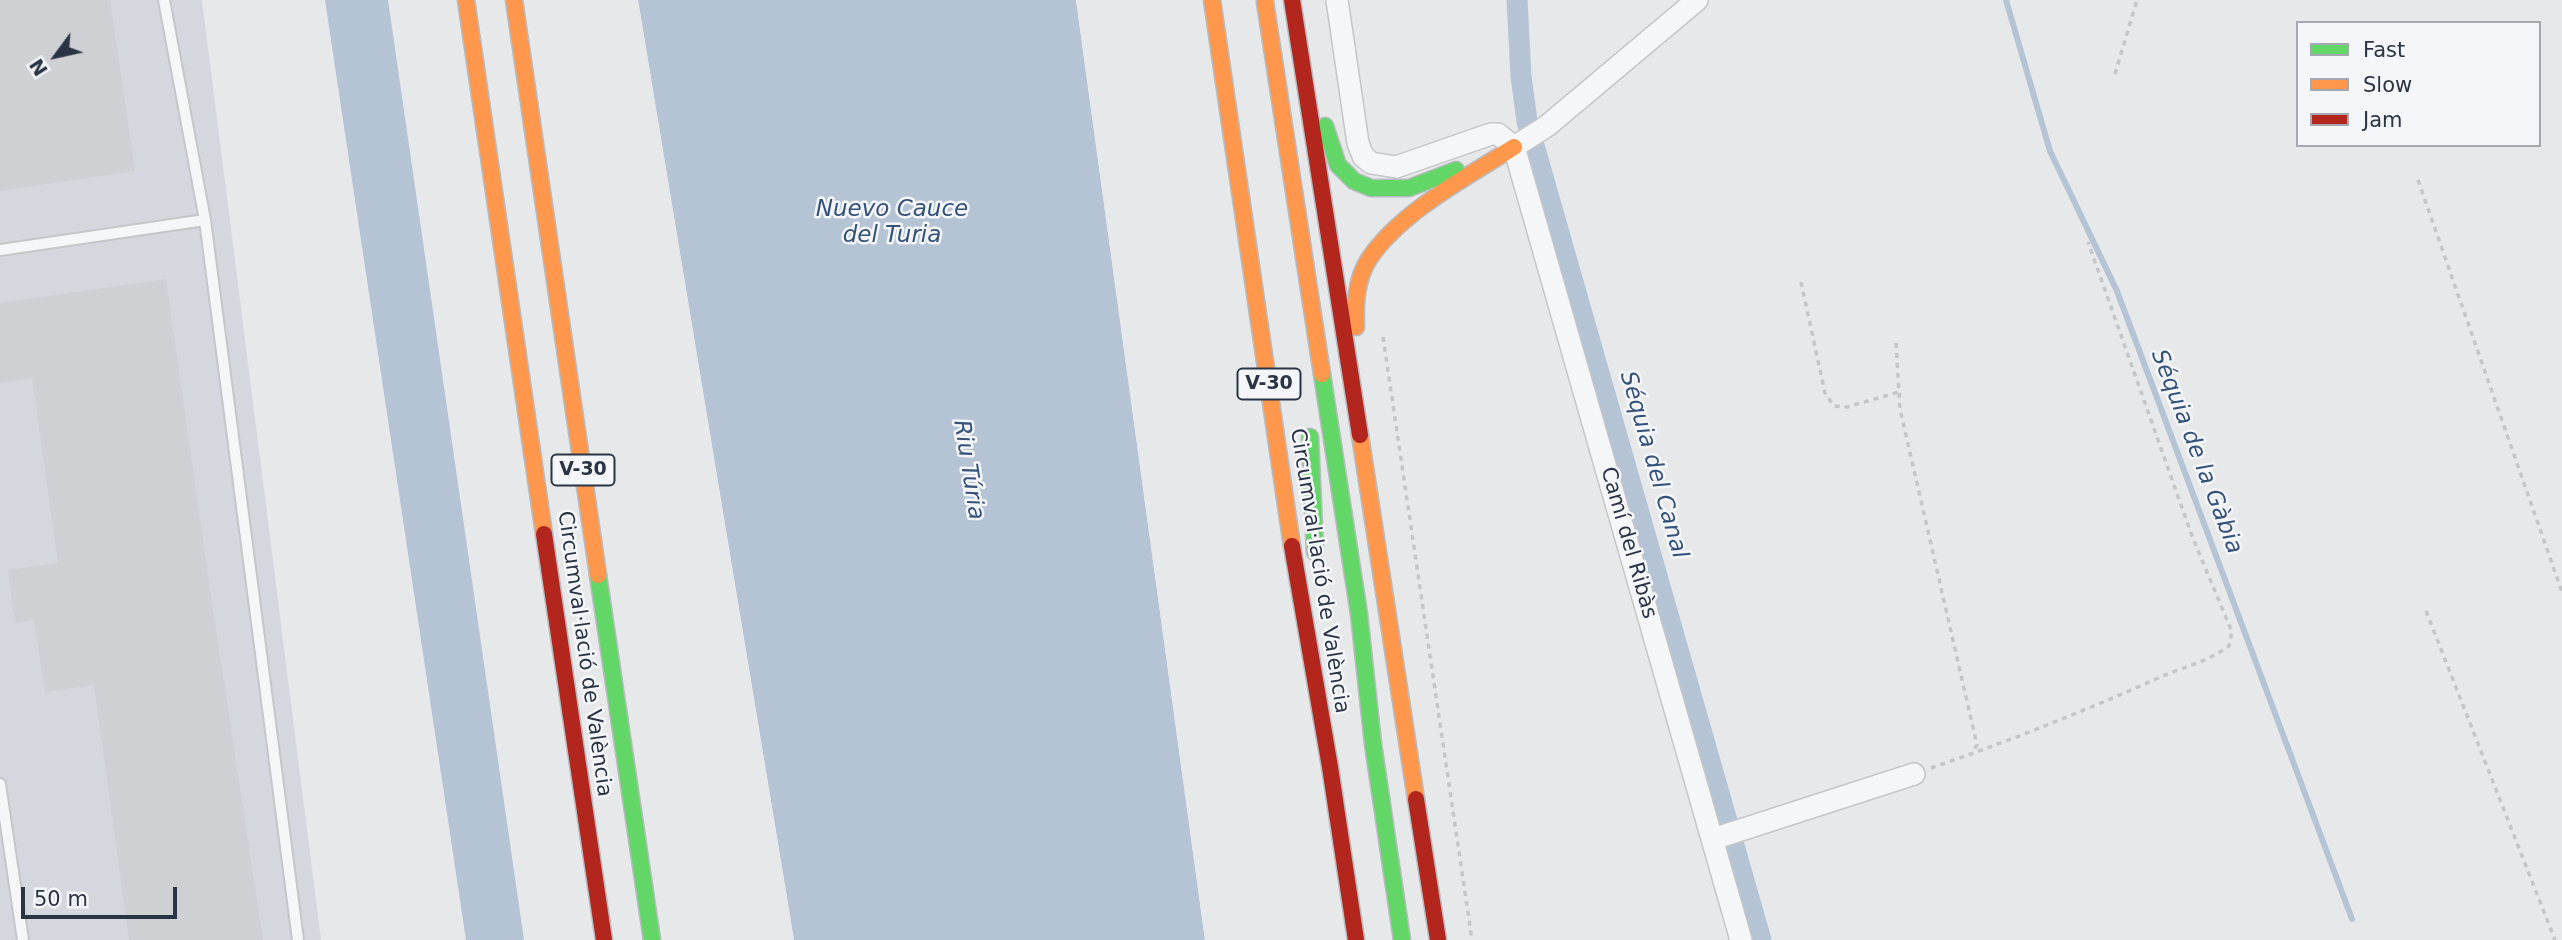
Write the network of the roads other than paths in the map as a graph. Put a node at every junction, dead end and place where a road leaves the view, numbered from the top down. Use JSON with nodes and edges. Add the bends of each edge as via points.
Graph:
{"nodes":[{"id":1,"x":164,"y":0,"type":"edge"},
{"id":2,"x":466,"y":0,"type":"edge"},
{"id":3,"x":514,"y":0,"type":"edge"},
{"id":4,"x":1212,"y":0,"type":"edge"},
{"id":5,"x":1265,"y":0,"type":"edge"},
{"id":6,"x":1292,"y":0,"type":"edge"},
{"id":7,"x":1301,"y":0,"type":"edge"},
{"id":8,"x":1337,"y":0,"type":"edge"},
{"id":9,"x":1697,"y":0,"type":"edge"},
{"id":10,"x":1276,"y":74,"type":"junction"},
{"id":11,"x":1514,"y":147,"type":"junction"},
{"id":12,"x":205,"y":220,"type":"junction"},
{"id":13,"x":0,"y":250,"type":"edge"},
{"id":14,"x":1308,"y":396,"type":"dead end"},
{"id":15,"x":1310,"y":423,"type":"dead end"},
{"id":16,"x":1377,"y":545,"type":"junction"},
{"id":17,"x":1315,"y":562,"type":"dead end"},
{"id":18,"x":1318,"y":603,"type":"dead end"},
{"id":19,"x":1330,"y":767,"type":"junction"},
{"id":20,"x":1914,"y":774,"type":"road end"},
{"id":21,"x":0,"y":784,"type":"edge"},
{"id":22,"x":1713,"y":839,"type":"junction"},
{"id":23,"x":23,"y":940,"type":"edge"},
{"id":24,"x":298,"y":940,"type":"edge"},
{"id":25,"x":604,"y":940,"type":"edge"},
{"id":26,"x":652,"y":940,"type":"edge"},
{"id":27,"x":1356,"y":940,"type":"edge"},
{"id":28,"x":1402,"y":940,"type":"edge"},
{"id":29,"x":1438,"y":940,"type":"edge"},
{"id":30,"x":1741,"y":940,"type":"edge"}],
"edges":[{"from":1,"to":12,"type":"lane"},
{"from":2,"to":25,"type":"highway","name":"Circumval·lació de València","number":"V-30"},
{"from":3,"to":26,"type":"highway","name":"Circumval·lació de València","number":"V-30"},
{"from":4,"to":19,"type":"highway","name":"Circumval·lació de València","number":"V-30","via":[[1297,580]]},
{"from":5,"to":10,"type":"highway","name":"Circumval·lació de València","number":"V-30"},
{"from":6,"to":16,"type":"highway"},
{"from":7,"to":11,"type":"highway","via":[[1329,144],[1338,165],[1354,181],[1371,188],[1409,188]]},
{"from":8,"to":11,"type":"street","via":[[1358,143],[1371,163],[1396,167],[1491,134]]},
{"from":9,"to":11,"type":"street","via":[[1547,126]]},
{"from":10,"to":14,"type":"highway","via":[[1306,326]]},
{"from":10,"to":28,"type":"highway","name":"Circumval·lació de València","number":"V-30","via":[[1359,614]]},
{"from":11,"to":16,"type":"highway","via":[[1387,237],[1359,282],[1354,312]]},
{"from":11,"to":22,"type":"street","name":"Camí del Ribàs"},
{"from":12,"to":13,"type":"lane"},
{"from":12,"to":24,"type":"lane"},
{"from":15,"to":17,"type":"highway"},
{"from":16,"to":29,"type":"highway"},
{"from":18,"to":19,"type":"highway"},
{"from":19,"to":27,"type":"highway","name":"Circumval·lació de València","number":"V-30"},
{"from":20,"to":22,"type":"street"},
{"from":21,"to":23,"type":"lane"},
{"from":22,"to":30,"type":"street","name":"Camí del Ribàs"}]}
